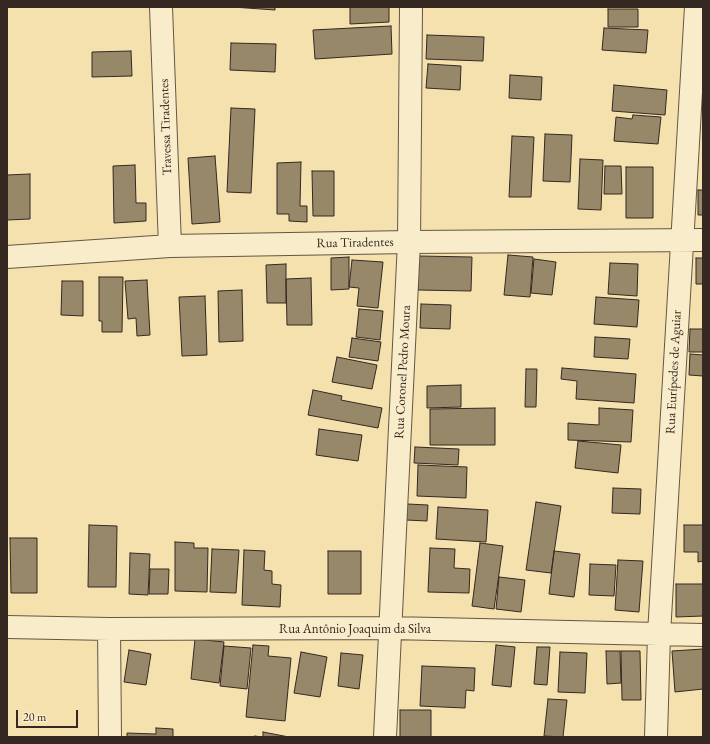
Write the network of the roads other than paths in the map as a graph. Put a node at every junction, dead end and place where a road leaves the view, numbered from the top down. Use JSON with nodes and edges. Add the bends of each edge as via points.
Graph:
{"nodes":[{"id":1,"x":162,"y":7,"type":"edge"},
{"id":2,"x":411,"y":7,"type":"edge"},
{"id":3,"x":696,"y":7,"type":"edge"},
{"id":4,"x":703,"y":240,"type":"edge"},
{"id":5,"x":681,"y":241,"type":"junction"},
{"id":6,"x":409,"y":242,"type":"junction"},
{"id":7,"x":170,"y":246,"type":"junction"},
{"id":8,"x":7,"y":257,"type":"edge"},
{"id":9,"x":7,"y":627,"type":"edge"},
{"id":10,"x":390,"y":628,"type":"junction"},
{"id":11,"x":109,"y":629,"type":"junction"},
{"id":12,"x":659,"y":634,"type":"junction"},
{"id":13,"x":703,"y":635,"type":"edge"},
{"id":14,"x":110,"y":737,"type":"edge"},
{"id":15,"x":385,"y":737,"type":"edge"},
{"id":16,"x":656,"y":737,"type":"edge"}],
"edges":[{"from":1,"to":7,"type":"street","name":"Travessa Tiradentes"},
{"from":2,"to":6,"type":"street","name":"Rua Coronel Pedro Moura"},
{"from":3,"to":5,"type":"street","name":"Rua Eurípedes de Aguiar"},
{"from":4,"to":5,"type":"street","name":"Rua Tiradentes"},
{"from":5,"to":6,"type":"street","name":"Rua Tiradentes"},
{"from":5,"to":12,"type":"street","name":"Rua Eurípedes de Aguiar"},
{"from":6,"to":7,"type":"street","name":"Rua Tiradentes"},
{"from":6,"to":10,"type":"street","name":"Rua Coronel Pedro Moura"},
{"from":7,"to":8,"type":"street","name":"Rua Tiradentes"},
{"from":9,"to":11,"type":"street","name":"Rua Antônio Joaquim da Silva"},
{"from":10,"to":11,"type":"street","name":"Rua Antônio Joaquim da Silva"},
{"from":10,"to":12,"type":"street","name":"Rua Antônio Joaquim da Silva"},
{"from":10,"to":15,"type":"street","name":"Rua Coronel Pedro Moura"},
{"from":11,"to":14,"type":"street"},
{"from":12,"to":13,"type":"street","name":"Rua Antônio Joaquim da Silva"},
{"from":12,"to":16,"type":"street","name":"Rua Eurípedes de Aguiar"}]}
